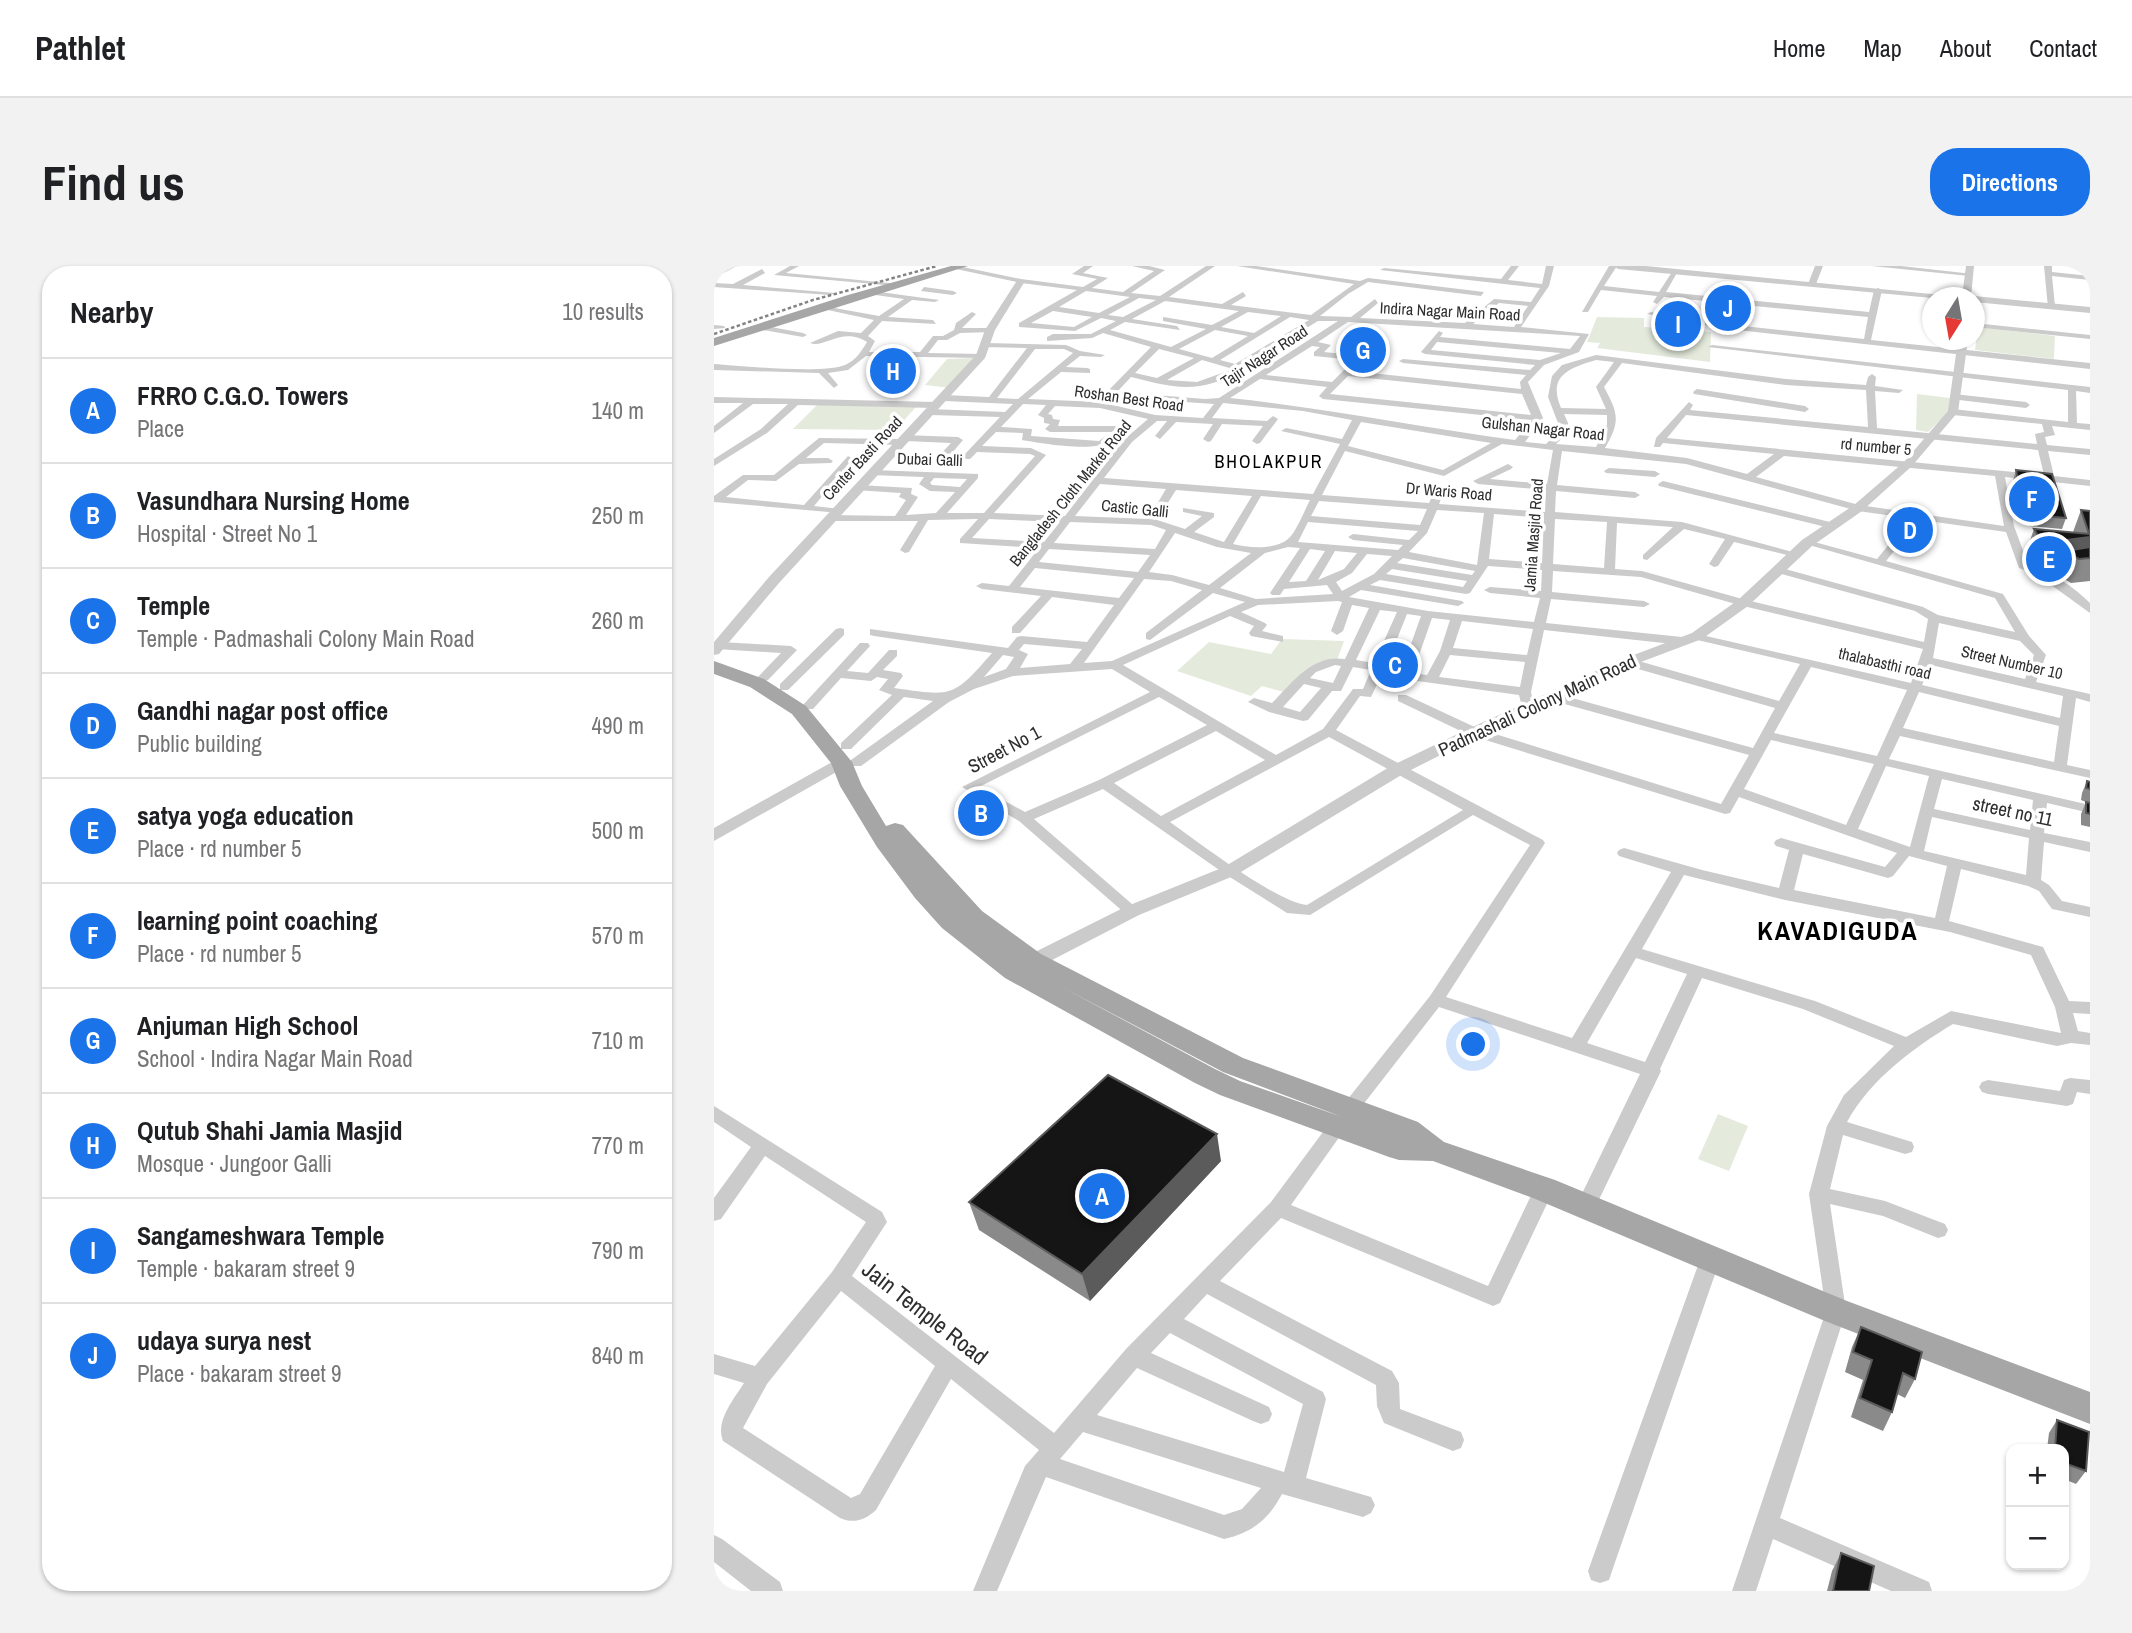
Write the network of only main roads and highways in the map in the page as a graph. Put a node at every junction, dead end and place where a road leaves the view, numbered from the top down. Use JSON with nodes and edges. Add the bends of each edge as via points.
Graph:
{"nodes":[{"id":1,"x":929,"y":266,"type":"edge"},
{"id":2,"x":960,"y":267,"type":"edge"},
{"id":3,"x":871,"y":287,"type":"junction"},
{"id":4,"x":716,"y":328,"type":"edge"},
{"id":5,"x":714,"y":342,"type":"edge"},
{"id":6,"x":716,"y":656,"type":"edge"},
{"id":7,"x":848,"y":757,"type":"junction"},
{"id":8,"x":2090,"y":1408,"type":"edge"}],
"edges":[{"from":1,"to":3,"type":"main road"},
{"from":2,"to":3,"type":"main road"},
{"from":3,"to":4,"type":"main road","via":[[831,293]]},
{"from":3,"to":5,"type":"main road"},
{"from":6,"to":7,"type":"main road","via":[[799,710]]},
{"from":6,"to":7,"type":"main road","via":[[784,687],[808,706]]},
{"from":7,"to":8,"type":"main road","via":[[851,786],[923,893],[951,922],[1023,966],[1344,1119],[1408,1130],[1434,1150],[1544,1189],[1836,1311]]}]}
